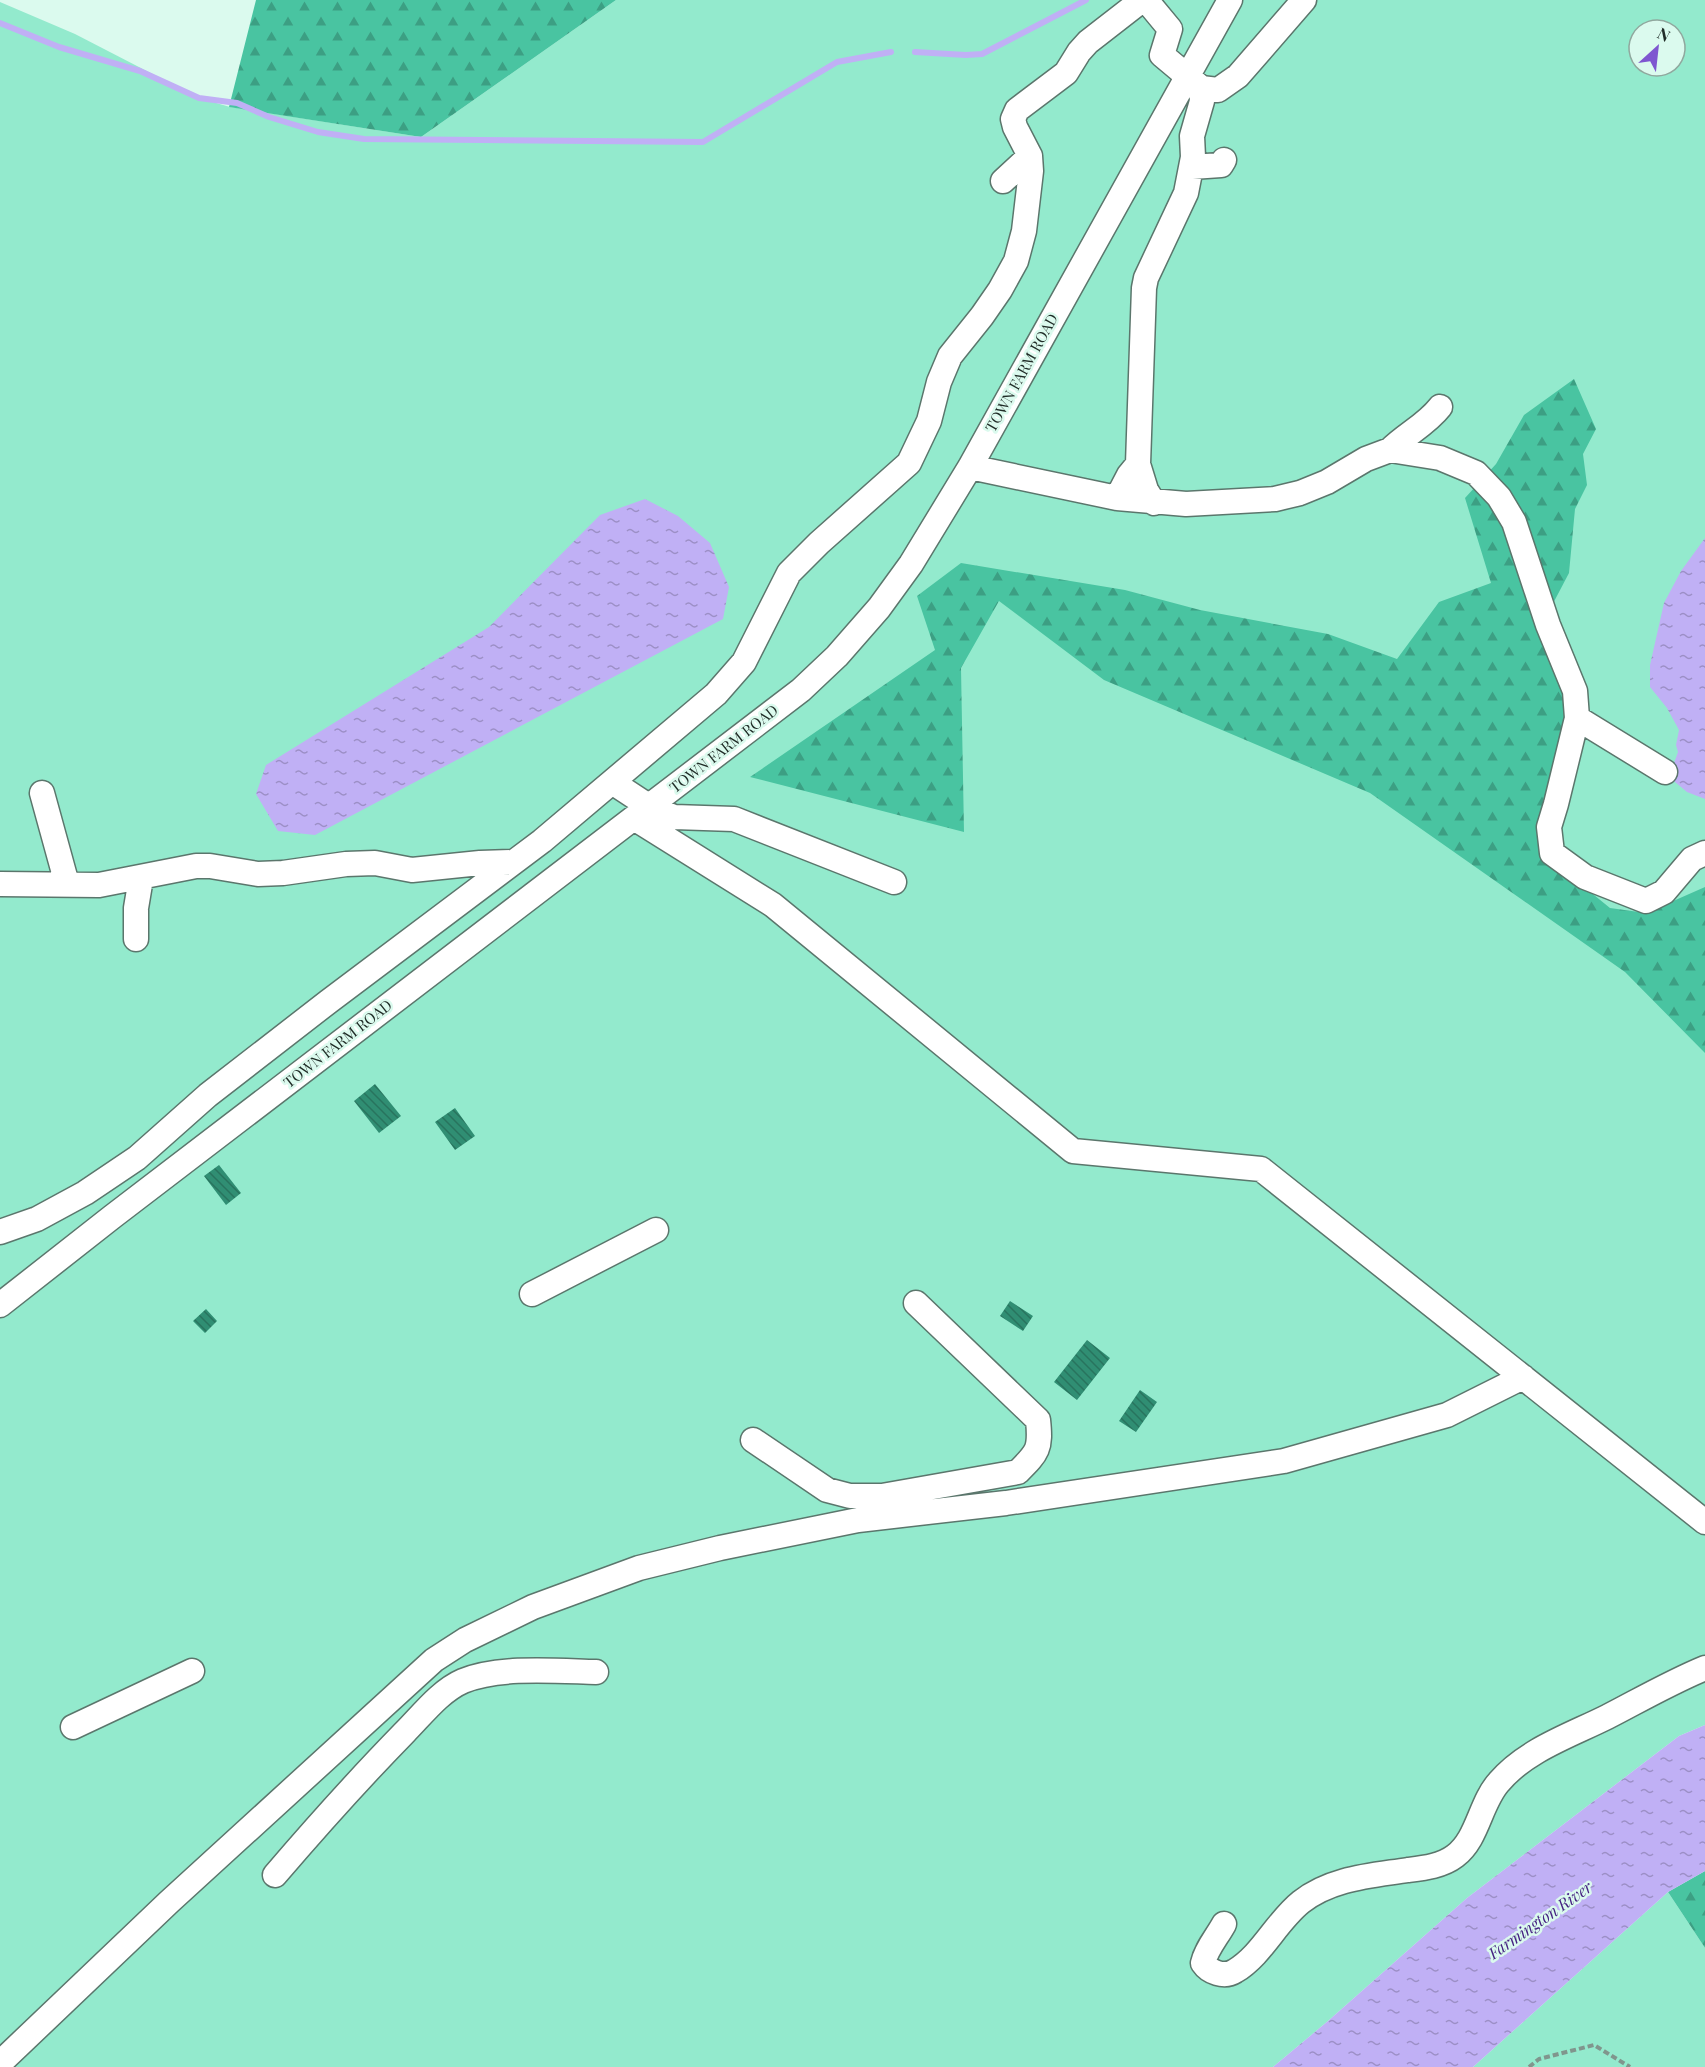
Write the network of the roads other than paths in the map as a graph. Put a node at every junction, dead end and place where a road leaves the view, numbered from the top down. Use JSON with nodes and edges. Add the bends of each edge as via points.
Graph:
{"nodes":[{"id":1,"x":1144,"y":0,"type":"edge"},
{"id":2,"x":1230,"y":0,"type":"edge"},
{"id":3,"x":1304,"y":0,"type":"edge"},
{"id":4,"x":1194,"y":82,"type":"junction"},
{"id":5,"x":1029,"y":156,"type":"junction"},
{"id":6,"x":1224,"y":160,"type":"dead end"},
{"id":7,"x":1192,"y":167,"type":"junction"},
{"id":8,"x":1003,"y":181,"type":"dead end"},
{"id":9,"x":1440,"y":407,"type":"dead end"},
{"id":10,"x":1390,"y":450,"type":"junction"},
{"id":11,"x":1138,"y":464,"type":"junction"},
{"id":12,"x":970,"y":467,"type":"junction"},
{"id":13,"x":1117,"y":498,"type":"junction"},
{"id":14,"x":1154,"y":503,"type":"junction"},
{"id":15,"x":1577,"y":718,"type":"junction"},
{"id":16,"x":1665,"y":772,"type":"dead end"},
{"id":17,"x":612,"y":782,"type":"junction"},
{"id":18,"x":42,"y":793,"type":"dead end"},
{"id":19,"x":642,"y":813,"type":"junction"},
{"id":20,"x":1705,"y":853,"type":"edge"},
{"id":21,"x":513,"y":862,"type":"junction"},
{"id":22,"x":141,"y":878,"type":"junction"},
{"id":23,"x":894,"y":882,"type":"dead end"},
{"id":24,"x":0,"y":884,"type":"edge"},
{"id":25,"x":66,"y":884,"type":"junction"},
{"id":26,"x":136,"y":939,"type":"dead end"},
{"id":27,"x":656,"y":1230,"type":"dead end"},
{"id":28,"x":0,"y":1232,"type":"edge"},
{"id":29,"x":532,"y":1294,"type":"dead end"},
{"id":30,"x":916,"y":1303,"type":"dead end"},
{"id":31,"x":0,"y":1305,"type":"edge"},
{"id":32,"x":1523,"y":1377,"type":"junction"},
{"id":33,"x":753,"y":1440,"type":"dead end"},
{"id":34,"x":1705,"y":1522,"type":"edge"},
{"id":35,"x":1705,"y":1668,"type":"edge"},
{"id":36,"x":192,"y":1671,"type":"dead end"},
{"id":37,"x":596,"y":1672,"type":"dead end"},
{"id":38,"x":73,"y":1727,"type":"dead end"},
{"id":39,"x":275,"y":1875,"type":"dead end"},
{"id":40,"x":1224,"y":1924,"type":"dead end"},
{"id":41,"x":0,"y":2063,"type":"edge"}],
"edges":[{"from":1,"to":4,"type":"street","via":[[1170,29],[1162,55]]},
{"from":1,"to":5,"type":"street","via":[[1088,42],[1066,73],[1017,110],[1015,127]]},
{"from":2,"to":4,"type":"street","name":"TOWN FARM ROAD"},
{"from":3,"to":4,"type":"street","via":[[1238,76],[1218,90]]},
{"from":4,"to":7,"type":"street","via":[[1202,101],[1192,136]]},
{"from":4,"to":12,"type":"street","name":"TOWN FARM ROAD"},
{"from":5,"to":8,"type":"street"},
{"from":5,"to":17,"type":"street","via":[[1024,231],[1016,261],[982,316],[950,356],[929,421],[909,462],[789,573],[744,662],[716,694]]},
{"from":6,"to":7,"type":"street","via":[[1221,165]]},
{"from":7,"to":11,"type":"street","via":[[1186,193],[1144,288]]},
{"from":9,"to":10,"type":"street","via":[[1430,420]]},
{"from":10,"to":14,"type":"street","via":[[1327,482],[1275,499]]},
{"from":10,"to":15,"type":"street","via":[[1440,458],[1476,473],[1499,497],[1514,522],[1575,691]]},
{"from":11,"to":13,"type":"street"},
{"from":11,"to":14,"type":"street"},
{"from":12,"to":13,"type":"street"},
{"from":12,"to":19,"type":"street","name":"TOWN FARM ROAD","via":[[904,573],[837,656],[801,690]]},
{"from":13,"to":14,"type":"street"},
{"from":15,"to":16,"type":"street"},
{"from":15,"to":20,"type":"street","via":[[1549,827],[1552,854],[1585,877],[1646,901],[1664,892],[1692,859]]},
{"from":17,"to":19,"type":"street"},
{"from":17,"to":21,"type":"street"},
{"from":18,"to":25,"type":"street"},
{"from":19,"to":23,"type":"street","via":[[734,819]]},
{"from":19,"to":31,"type":"street","name":"TOWN FARM ROAD"},
{"from":19,"to":32,"type":"street","via":[[773,905],[1073,1151],[1261,1169]]},
{"from":21,"to":22,"type":"street","via":[[411,870],[375,863],[346,864],[258,874],[196,866]]},
{"from":21,"to":28,"type":"street","via":[[217,1088],[137,1158],[37,1219]]},
{"from":22,"to":25,"type":"street","via":[[99,885]]},
{"from":22,"to":26,"type":"street"},
{"from":24,"to":25,"type":"street"},
{"from":27,"to":29,"type":"street"},
{"from":30,"to":33,"type":"street","via":[[1038,1420],[1041,1440],[1033,1457],[1018,1472],[882,1496],[850,1496],[827,1490]]},
{"from":32,"to":34,"type":"street"},
{"from":32,"to":41,"type":"street","via":[[1447,1415],[1284,1461],[1006,1503],[858,1520],[639,1568],[533,1607],[465,1640],[434,1660],[186,1886]]},
{"from":35,"to":40,"type":"street","via":[[1549,1744],[1519,1763],[1485,1802],[1465,1846],[1456,1856],[1442,1864],[1336,1882],[1299,1903],[1252,1956],[1233,1972],[1220,1974],[1203,1963]]},
{"from":36,"to":38,"type":"street"},
{"from":37,"to":39,"type":"street","via":[[537,1670],[489,1674],[463,1681],[441,1696],[354,1785]]}]}
